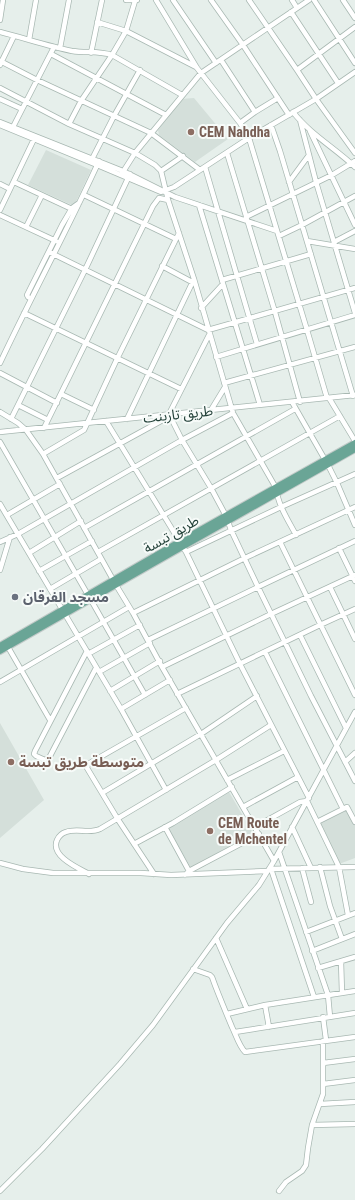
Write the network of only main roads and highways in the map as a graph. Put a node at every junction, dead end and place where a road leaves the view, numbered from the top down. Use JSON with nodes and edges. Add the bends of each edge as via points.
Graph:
{"nodes":[{"id":1,"x":355,"y":442,"type":"edge"},
{"id":2,"x":355,"y":449,"type":"edge"},
{"id":3,"x":326,"y":462,"type":"junction"},
{"id":4,"x":63,"y":612,"type":"junction"},
{"id":5,"x":0,"y":646,"type":"edge"},
{"id":6,"x":0,"y":652,"type":"edge"}],
"edges":[{"from":1,"to":3,"type":"main road","name":"طريق تبسة"},
{"from":2,"to":3,"type":"main road","name":"طريق تبسة"},
{"from":3,"to":4,"type":"main road","name":"طريق تبسة","via":[[227,518],[183,547]]},
{"from":4,"to":5,"type":"main road","name":"طريق تبسة"},
{"from":4,"to":6,"type":"main road","name":"طريق تبسة"}]}
